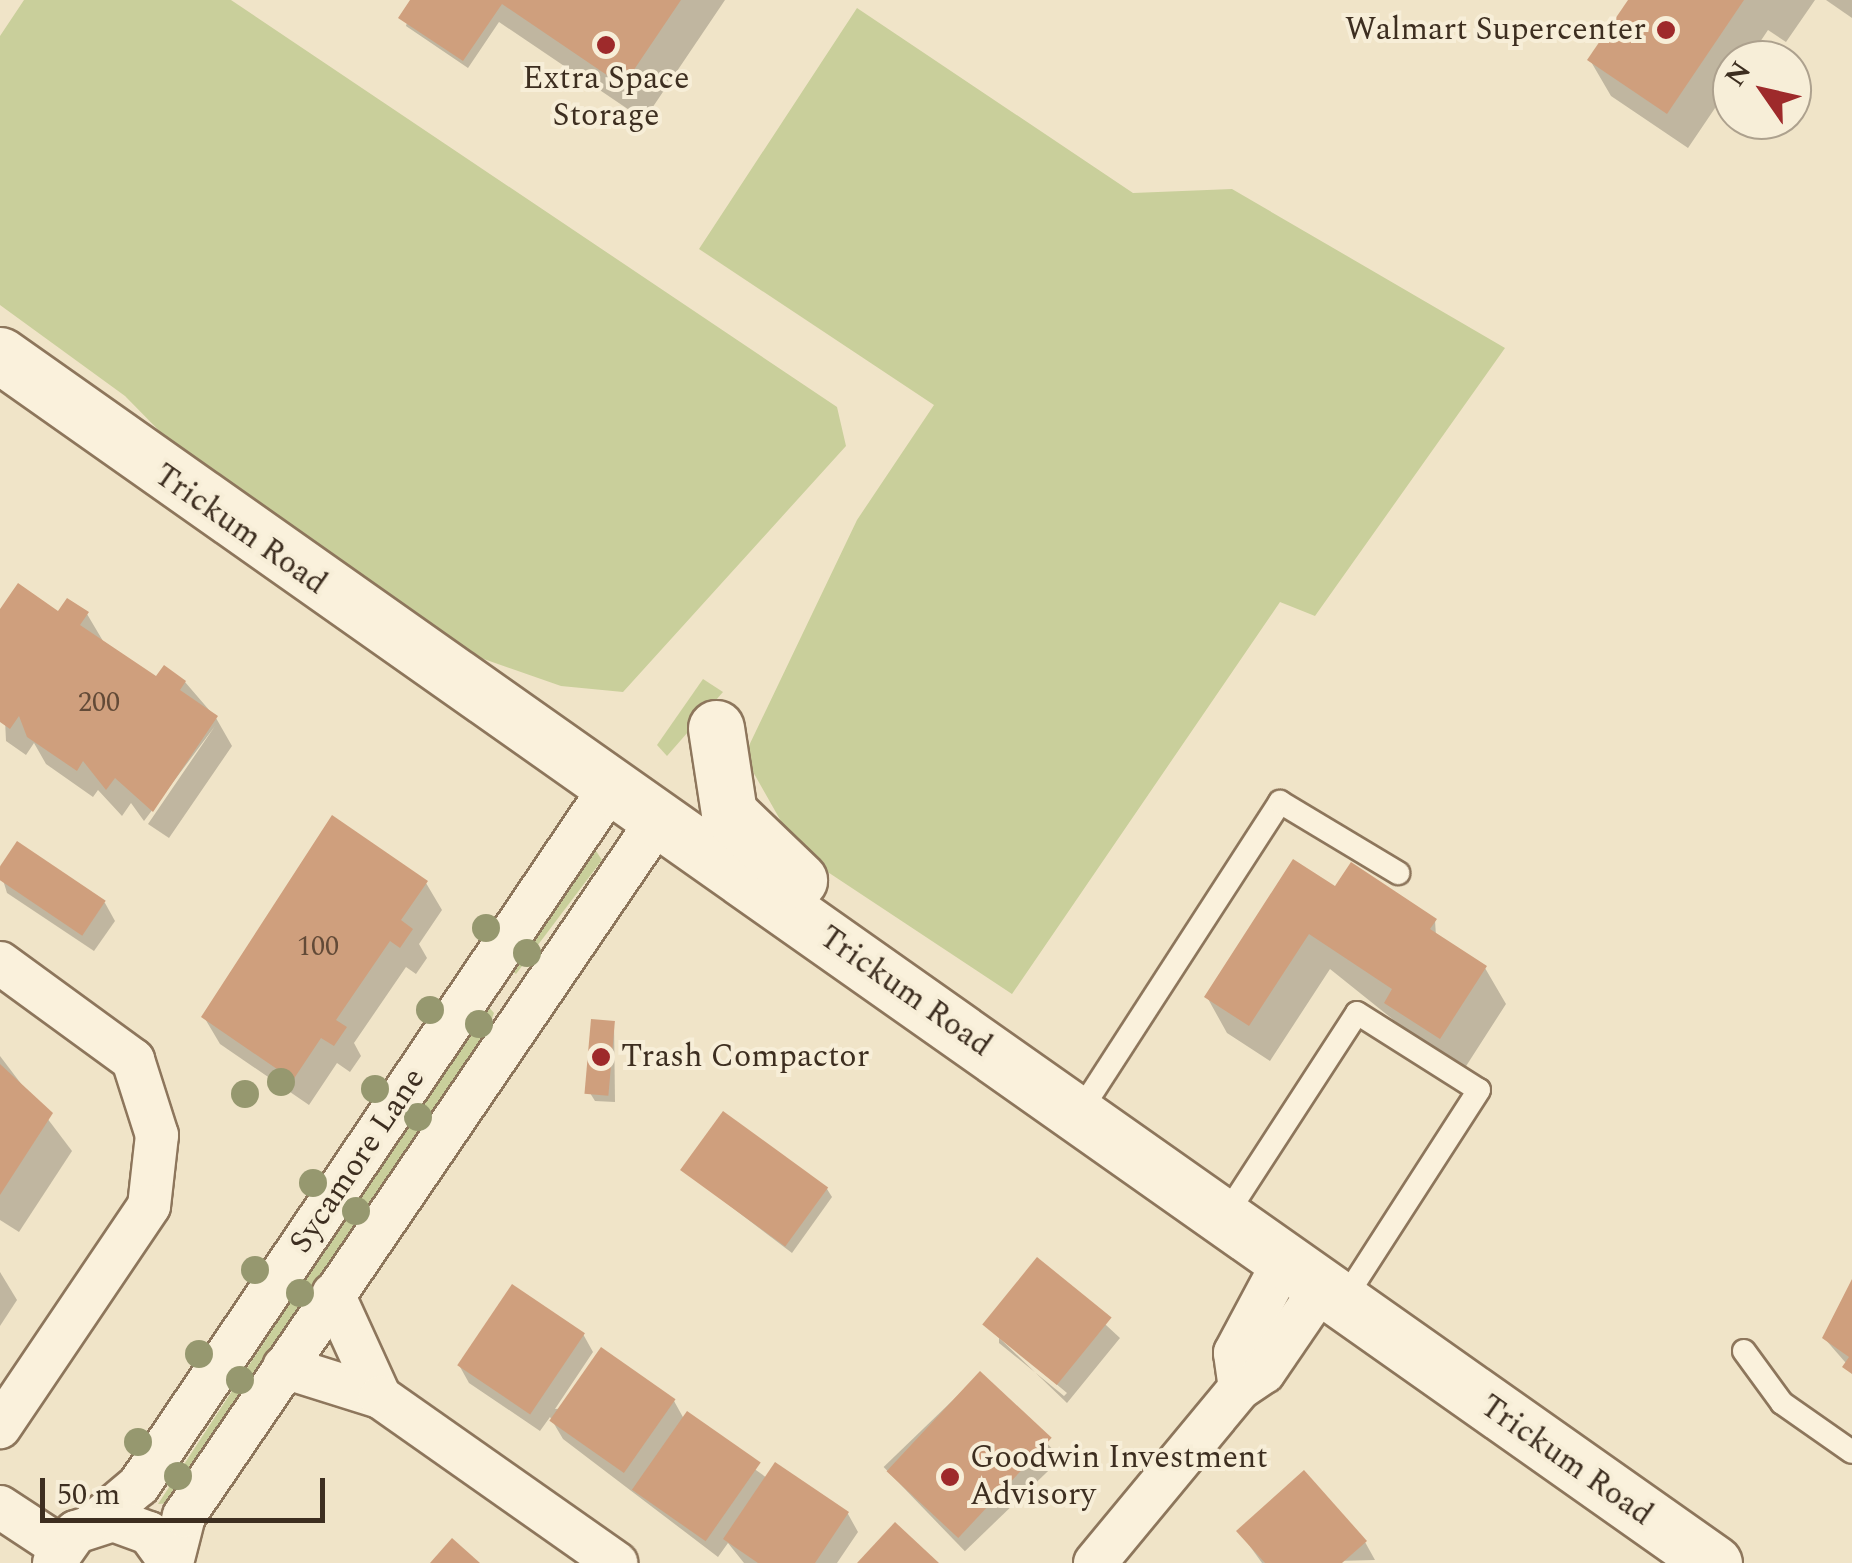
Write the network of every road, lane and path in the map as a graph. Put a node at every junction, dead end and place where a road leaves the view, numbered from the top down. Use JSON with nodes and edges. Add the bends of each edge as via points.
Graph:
{"nodes":[{"id":1,"x":0,"y":356,"type":"edge"},
{"id":2,"x":0,"y":374,"type":"edge"},
{"id":3,"x":93,"y":426,"type":"junction"},
{"id":4,"x":716,"y":728,"type":"dead end"},
{"id":5,"x":610,"y":788,"type":"junction"},
{"id":6,"x":658,"y":820,"type":"junction"},
{"id":7,"x":1398,"y":873,"type":"dead end"},
{"id":8,"x":0,"y":962,"type":"edge"},
{"id":9,"x":960,"y":1027,"type":"junction"},
{"id":10,"x":1076,"y":1119,"type":"junction"},
{"id":11,"x":1222,"y":1221,"type":"junction"},
{"id":12,"x":1315,"y":1286,"type":"junction"},
{"id":13,"x":333,"y":1294,"type":"junction"},
{"id":14,"x":1744,"y":1351,"type":"dead end"},
{"id":15,"x":284,"y":1368,"type":"junction"},
{"id":16,"x":380,"y":1397,"type":"junction"},
{"id":17,"x":0,"y":1426,"type":"edge"},
{"id":18,"x":1852,"y":1452,"type":"edge"},
{"id":19,"x":0,"y":1507,"type":"edge"},
{"id":20,"x":70,"y":1544,"type":"edge"},
{"id":21,"x":171,"y":1563,"type":"edge"},
{"id":22,"x":616,"y":1563,"type":"edge"},
{"id":23,"x":1095,"y":1563,"type":"edge"},
{"id":24,"x":1714,"y":1563,"type":"edge"}],
"edges":[{"from":1,"to":3,"type":"street","name":"Trickum Road"},
{"from":2,"to":3,"type":"street","name":"Trickum Road"},
{"from":3,"to":5,"type":"street","name":"Trickum Road"},
{"from":4,"to":9,"type":"street","via":[[729,814],[752,844],[944,990]]},
{"from":5,"to":6,"type":"street","name":"Trickum Road"},
{"from":5,"to":20,"type":"street","name":"Sycamore Lane","via":[[139,1485]]},
{"from":6,"to":9,"type":"street","name":"Trickum Road"},
{"from":6,"to":13,"type":"street","name":"Sycamore Lane"},
{"from":7,"to":10,"type":"lane","via":[[1280,802]]},
{"from":8,"to":17,"type":"street","via":[[133,1060],[157,1135],[149,1206]]},
{"from":9,"to":10,"type":"street","name":"Trickum Road"},
{"from":10,"to":11,"type":"street","name":"Trickum Road"},
{"from":11,"to":12,"type":"street","name":"Trickum Road"},
{"from":11,"to":12,"type":"lane","via":[[1357,1013],[1479,1090]]},
{"from":12,"to":23,"type":"street","via":[[1234,1354],[1240,1388]]},
{"from":12,"to":24,"type":"street","name":"Trickum Road"},
{"from":13,"to":15,"type":"street","name":"Sycamore Lane"},
{"from":13,"to":16,"type":"street"},
{"from":14,"to":18,"type":"lane","via":[[1782,1403]]},
{"from":15,"to":16,"type":"street"},
{"from":15,"to":21,"type":"street","name":"Sycamore Lane","via":[[184,1516]]},
{"from":16,"to":22,"type":"street"},
{"from":19,"to":20,"type":"street"},
{"from":20,"to":21,"type":"street","via":[[132,1524]]}]}
